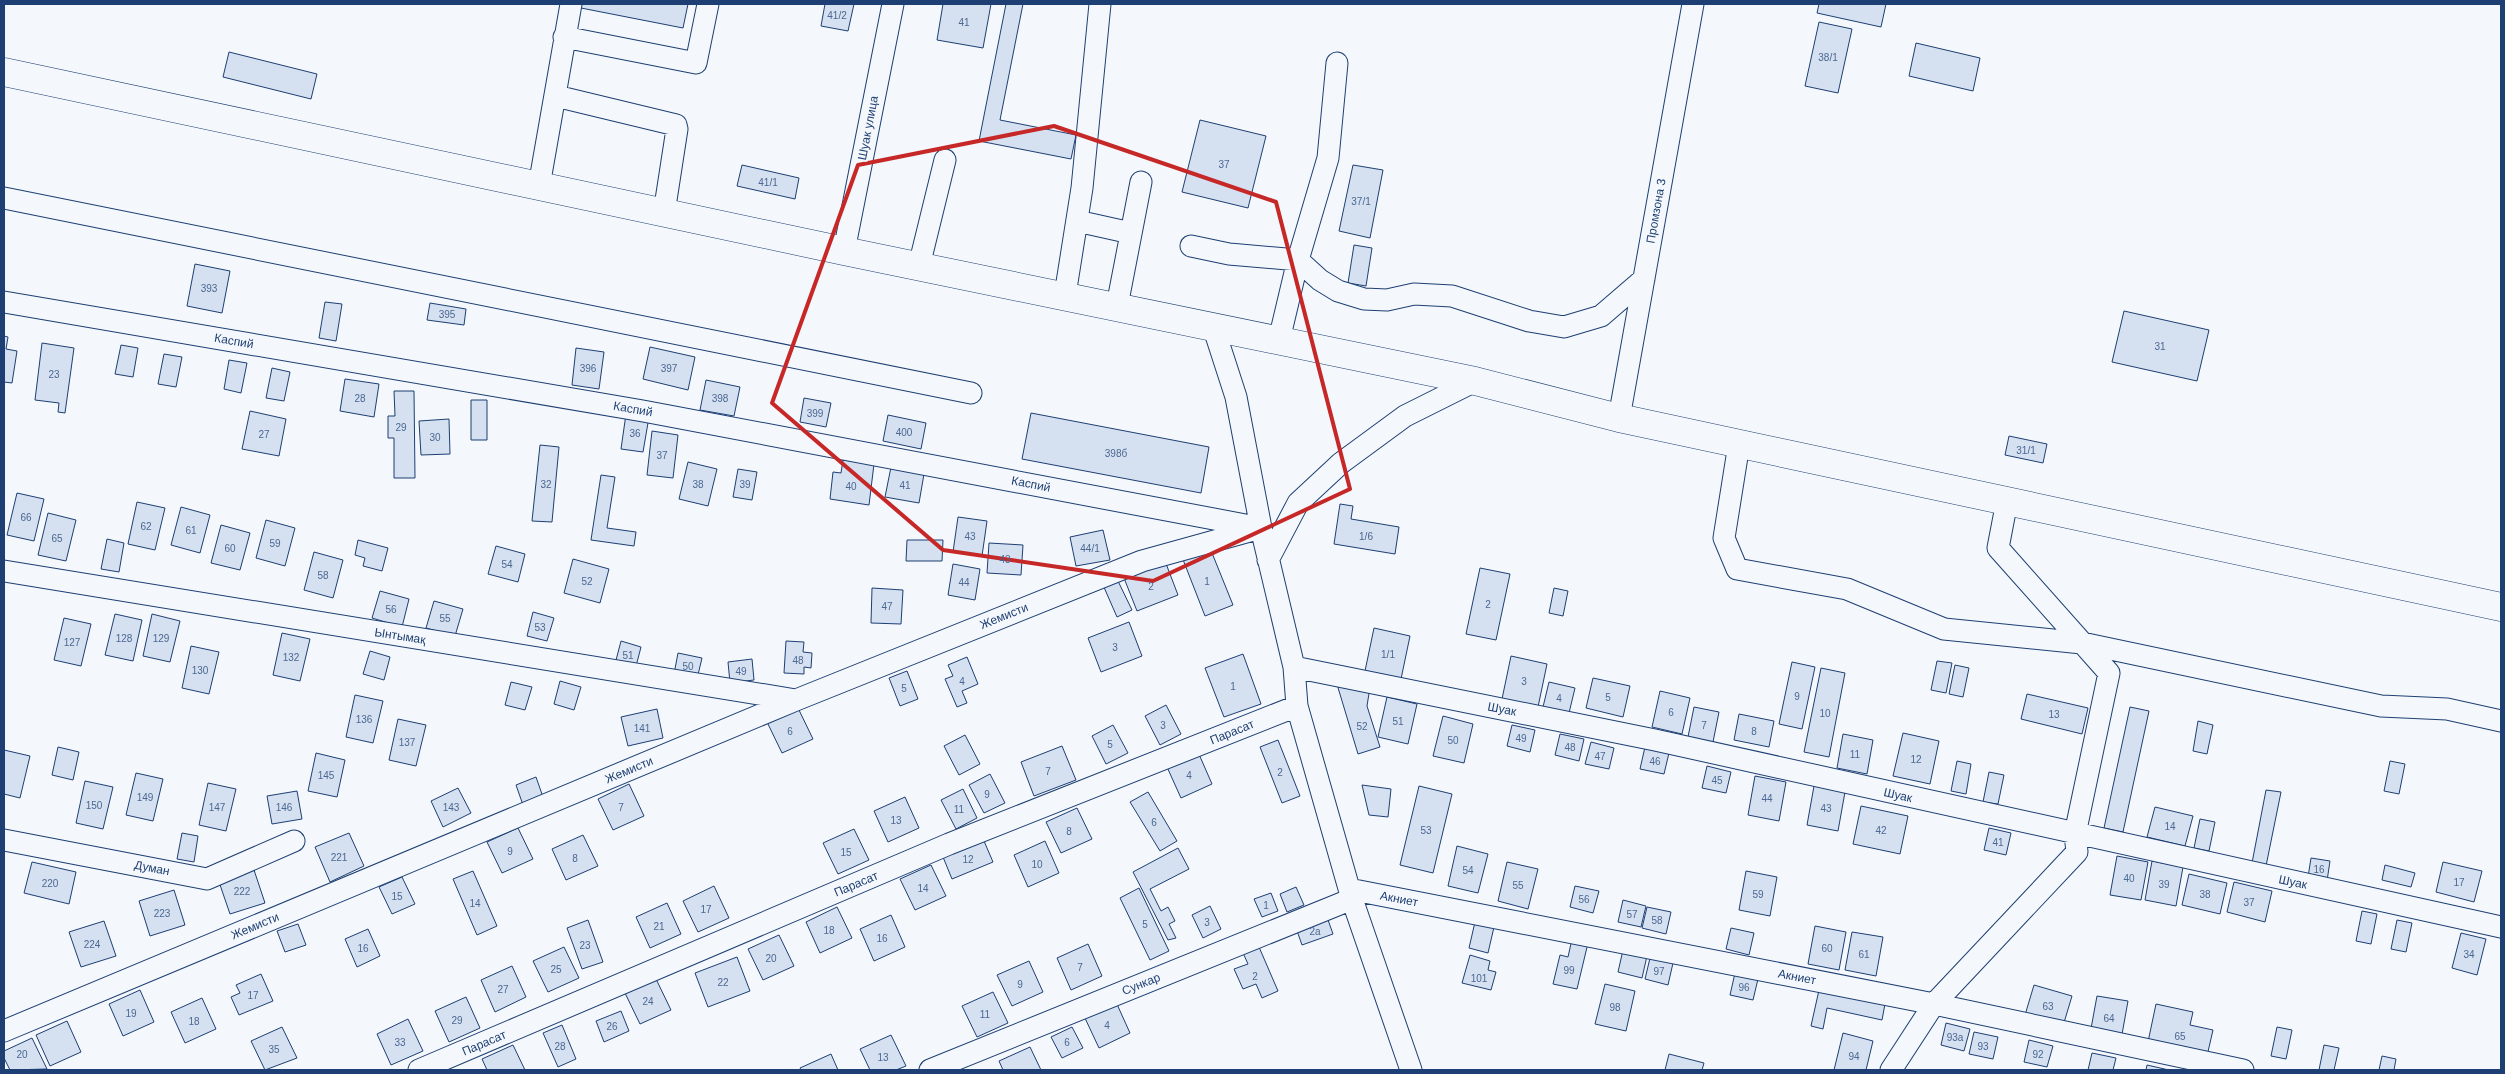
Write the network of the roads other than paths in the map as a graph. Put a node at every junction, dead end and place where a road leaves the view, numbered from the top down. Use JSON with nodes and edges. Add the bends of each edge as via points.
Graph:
{"nodes":[{"id":1,"x":571,"y":4,"type":"edge"},
{"id":2,"x":708,"y":4,"type":"edge"},
{"id":3,"x":893,"y":4,"type":"edge"},
{"id":4,"x":1100,"y":4,"type":"edge"},
{"id":5,"x":1693,"y":4,"type":"edge"},
{"id":6,"x":564,"y":37,"type":"junction"},
{"id":7,"x":1337,"y":63,"type":"dead end"},
{"id":8,"x":4,"y":72,"type":"edge"},
{"id":9,"x":555,"y":98,"type":"junction"},
{"id":10,"x":944,"y":160,"type":"dead end"},
{"id":11,"x":1142,"y":182,"type":"dead end"},
{"id":12,"x":538,"y":186,"type":"junction"},
{"id":13,"x":4,"y":198,"type":"edge"},
{"id":14,"x":664,"y":213,"type":"junction"},
{"id":15,"x":1076,"y":221,"type":"junction"},
{"id":16,"x":1132,"y":233,"type":"junction"},
{"id":17,"x":1191,"y":246,"type":"dead end"},
{"id":18,"x":844,"y":252,"type":"junction"},
{"id":19,"x":1298,"y":260,"type":"junction"},
{"id":20,"x":919,"y":266,"type":"junction"},
{"id":21,"x":1644,"y":279,"type":"junction"},
{"id":22,"x":1065,"y":295,"type":"junction"},
{"id":23,"x":4,"y":302,"type":"edge"},
{"id":24,"x":1118,"y":306,"type":"junction"},
{"id":25,"x":1213,"y":326,"type":"junction"},
{"id":26,"x":1279,"y":340,"type":"junction"},
{"id":27,"x":1475,"y":381,"type":"junction"},
{"id":28,"x":971,"y":393,"type":"dead end"},
{"id":29,"x":1619,"y":418,"type":"junction"},
{"id":30,"x":1739,"y":444,"type":"junction"},
{"id":31,"x":2007,"y":501,"type":"junction"},
{"id":32,"x":1261,"y":528,"type":"junction"},
{"id":33,"x":1268,"y":560,"type":"junction"},
{"id":34,"x":4,"y":572,"type":"edge"},
{"id":35,"x":2501,"y":607,"type":"edge"},
{"id":36,"x":2082,"y":643,"type":"junction"},
{"id":37,"x":1294,"y":667,"type":"junction"},
{"id":38,"x":796,"y":700,"type":"junction"},
{"id":39,"x":1297,"y":706,"type":"junction"},
{"id":40,"x":2501,"y":721,"type":"edge"},
{"id":41,"x":2075,"y":834,"type":"junction"},
{"id":42,"x":4,"y":840,"type":"edge"},
{"id":43,"x":294,"y":841,"type":"dead end"},
{"id":44,"x":1351,"y":894,"type":"junction"},
{"id":45,"x":2501,"y":927,"type":"edge"},
{"id":46,"x":1934,"y":1004,"type":"junction"},
{"id":47,"x":4,"y":1031,"type":"edge"},
{"id":48,"x":419,"y":1070,"type":"edge"},
{"id":49,"x":930,"y":1070,"type":"edge"},
{"id":50,"x":1410,"y":1070,"type":"edge"},
{"id":51,"x":1891,"y":1070,"type":"edge"},
{"id":52,"x":2243,"y":1070,"type":"edge"}],
"edges":[{"from":1,"to":6,"type":"street"},
{"from":2,"to":6,"type":"street","via":[[696,62]]},
{"from":3,"to":18,"type":"street","name":"Шуак улица"},
{"from":4,"to":15,"type":"street"},
{"from":5,"to":21,"type":"street","name":"Промзона 3"},
{"from":6,"to":9,"type":"street"},
{"from":7,"to":19,"type":"street","via":[[1328,158]]},
{"from":8,"to":12,"type":"main road"},
{"from":9,"to":12,"type":"street"},
{"from":9,"to":14,"type":"street","via":[[676,125]]},
{"from":10,"to":20,"type":"street"},
{"from":11,"to":16,"type":"street"},
{"from":12,"to":14,"type":"main road"},
{"from":13,"to":28,"type":"street"},
{"from":14,"to":18,"type":"main road"},
{"from":15,"to":16,"type":"street"},
{"from":15,"to":22,"type":"street"},
{"from":16,"to":24,"type":"street"},
{"from":17,"to":19,"type":"street","via":[[1228,254]]},
{"from":18,"to":20,"type":"main road"},
{"from":19,"to":21,"type":"street","via":[[1338,291],[1364,299],[1387,300],[1414,294],[1452,296],[1528,321],[1564,327],[1601,316]]},
{"from":19,"to":26,"type":"street"},
{"from":20,"to":22,"type":"main road"},
{"from":21,"to":29,"type":"street","name":"Промзона 3"},
{"from":22,"to":24,"type":"main road"},
{"from":23,"to":32,"type":"street","name":"Каспий","via":[[643,411]]},
{"from":24,"to":25,"type":"main road"},
{"from":25,"to":26,"type":"main road"},
{"from":25,"to":32,"type":"street","via":[[1236,396]]},
{"from":26,"to":27,"type":"main road"},
{"from":27,"to":29,"type":"main road"},
{"from":27,"to":33,"type":"street","via":[[1405,416],[1341,463],[1298,503]]},
{"from":29,"to":30,"type":"main road"},
{"from":30,"to":31,"type":"main road"},
{"from":30,"to":36,"type":"street","via":[[1724,538],[1737,569],[1847,589],[1944,629]]},
{"from":31,"to":35,"type":"main road"},
{"from":31,"to":36,"type":"street","via":[[1998,548]]},
{"from":32,"to":33,"type":"street"},
{"from":32,"to":38,"type":"street","name":"Жемисти","via":[[1142,561]]},
{"from":33,"to":37,"type":"street"},
{"from":34,"to":38,"type":"street","name":"Ынтымақ"},
{"from":36,"to":40,"type":"street","via":[[2381,706],[2447,709]]},
{"from":36,"to":41,"type":"street","via":[[2109,674]]},
{"from":37,"to":39,"type":"street"},
{"from":37,"to":41,"type":"street","name":"Шуак","via":[[1655,740]]},
{"from":38,"to":47,"type":"street","name":"Жемисти"},
{"from":39,"to":44,"type":"street"},
{"from":39,"to":48,"type":"street","name":"Парасат","via":[[949,844]]},
{"from":41,"to":45,"type":"street","name":"Шуак"},
{"from":41,"to":46,"type":"street","via":[[2077,852]]},
{"from":42,"to":43,"type":"street","name":"Думан","via":[[207,879]]},
{"from":44,"to":46,"type":"street","name":"Акниет"},
{"from":44,"to":49,"type":"street","name":"Сункар"},
{"from":44,"to":50,"type":"street"},
{"from":46,"to":51,"type":"street"},
{"from":46,"to":52,"type":"street","name":"Акниет"}]}
